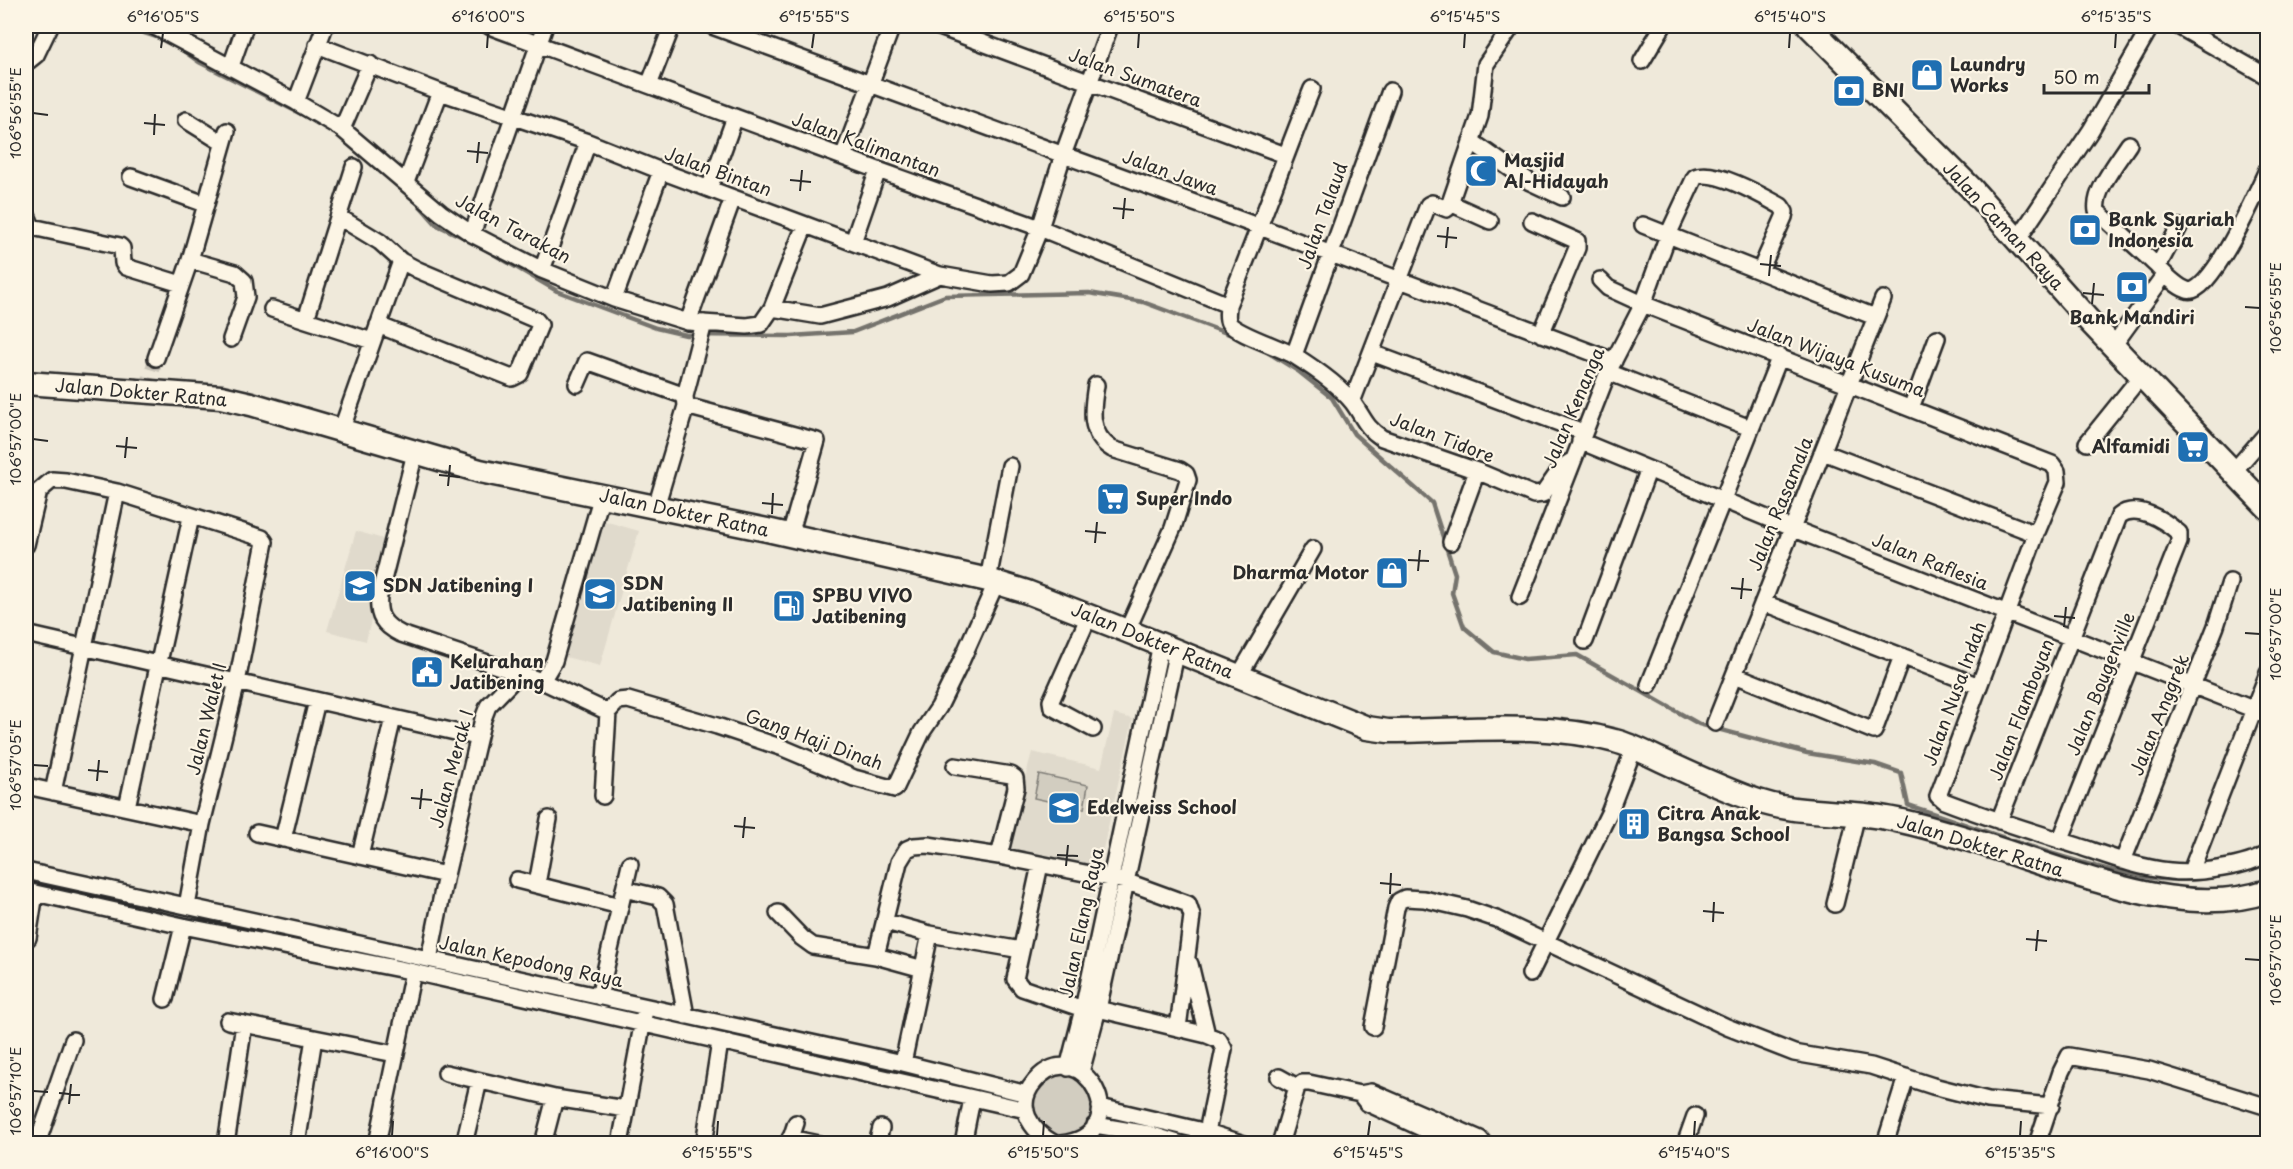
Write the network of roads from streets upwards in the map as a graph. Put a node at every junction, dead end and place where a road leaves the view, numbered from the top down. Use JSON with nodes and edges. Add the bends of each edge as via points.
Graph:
{"nodes":[{"id":1,"x":50,"y":26,"type":"edge"},
{"id":2,"x":158,"y":26,"type":"edge"},
{"id":3,"x":245,"y":26,"type":"edge"},
{"id":4,"x":325,"y":26,"type":"edge"},
{"id":5,"x":489,"y":26,"type":"edge"},
{"id":6,"x":545,"y":26,"type":"edge"},
{"id":7,"x":672,"y":26,"type":"edge"},
{"id":8,"x":712,"y":26,"type":"edge"},
{"id":9,"x":892,"y":26,"type":"edge"},
{"id":10,"x":937,"y":26,"type":"edge"},
{"id":11,"x":1110,"y":26,"type":"edge"},
{"id":12,"x":1512,"y":26,"type":"edge"},
{"id":13,"x":1663,"y":26,"type":"edge"},
{"id":14,"x":1809,"y":26,"type":"edge"},
{"id":15,"x":2151,"y":26,"type":"edge"},
{"id":16,"x":2178,"y":26,"type":"edge"},
{"id":17,"x":539,"y":44,"type":"junction"},
{"id":18,"x":317,"y":45,"type":"junction"},
{"id":19,"x":1642,"y":61,"type":"dead end"},
{"id":20,"x":26,"y":63,"type":"edge"},
{"id":21,"x":370,"y":64,"type":"junction"},
{"id":22,"x":231,"y":66,"type":"junction"},
{"id":23,"x":2268,"y":77,"type":"edge"},
{"id":24,"x":1089,"y":82,"type":"junction"},
{"id":25,"x":871,"y":84,"type":"junction"},
{"id":26,"x":650,"y":85,"type":"junction"},
{"id":27,"x":1312,"y":89,"type":"dead end"},
{"id":28,"x":1390,"y":91,"type":"dead end"},
{"id":29,"x":440,"y":92,"type":"junction"},
{"id":30,"x":296,"y":102,"type":"junction"},
{"id":31,"x":513,"y":117,"type":"junction"},
{"id":32,"x":735,"y":117,"type":"junction"},
{"id":33,"x":186,"y":120,"type":"dead end"},
{"id":34,"x":342,"y":129,"type":"junction"},
{"id":35,"x":1471,"y":141,"type":"junction"},
{"id":36,"x":588,"y":142,"type":"junction"},
{"id":37,"x":2129,"y":144,"type":"dead end"},
{"id":38,"x":1063,"y":154,"type":"junction"},
{"id":39,"x":1285,"y":155,"type":"junction"},
{"id":40,"x":843,"y":157,"type":"junction"},
{"id":41,"x":354,"y":167,"type":"dead end"},
{"id":42,"x":2268,"y":168,"type":"edge"},
{"id":43,"x":661,"y":171,"type":"junction"},
{"id":44,"x":879,"y":171,"type":"junction"},
{"id":45,"x":131,"y":177,"type":"dead end"},
{"id":46,"x":406,"y":182,"type":"junction"},
{"id":47,"x":709,"y":189,"type":"junction"},
{"id":48,"x":1562,"y":196,"type":"dead end"},
{"id":49,"x":733,"y":198,"type":"junction"},
{"id":50,"x":1450,"y":203,"type":"junction"},
{"id":51,"x":205,"y":204,"type":"junction"},
{"id":52,"x":26,"y":213,"type":"edge"},
{"id":53,"x":339,"y":217,"type":"junction"},
{"id":54,"x":1490,"y":221,"type":"dead end"},
{"id":55,"x":1532,"y":221,"type":"dead end"},
{"id":56,"x":805,"y":225,"type":"junction"},
{"id":57,"x":1643,"y":225,"type":"dead end"},
{"id":58,"x":1260,"y":227,"type":"junction"},
{"id":59,"x":2179,"y":227,"type":"dead end"},
{"id":60,"x":1040,"y":228,"type":"junction"},
{"id":61,"x":472,"y":234,"type":"junction"},
{"id":62,"x":1668,"y":235,"type":"junction"},
{"id":63,"x":2018,"y":239,"type":"junction"},
{"id":64,"x":853,"y":242,"type":"junction"},
{"id":65,"x":1329,"y":254,"type":"junction"},
{"id":66,"x":190,"y":260,"type":"junction"},
{"id":67,"x":401,"y":261,"type":"junction"},
{"id":68,"x":542,"y":270,"type":"junction"},
{"id":69,"x":2161,"y":270,"type":"junction"},
{"id":70,"x":1760,"y":271,"type":"junction"},
{"id":71,"x":940,"y":275,"type":"junction"},
{"id":72,"x":1399,"y":280,"type":"junction"},
{"id":73,"x":1600,"y":280,"type":"dead end"},
{"id":74,"x":181,"y":284,"type":"junction"},
{"id":75,"x":614,"y":299,"type":"junction"},
{"id":76,"x":1883,"y":299,"type":"dead end"},
{"id":77,"x":1643,"y":304,"type":"junction"},
{"id":78,"x":1228,"y":305,"type":"junction"},
{"id":79,"x":771,"y":308,"type":"junction"},
{"id":80,"x":272,"y":309,"type":"dead end"},
{"id":81,"x":1875,"y":317,"type":"junction"},
{"id":82,"x":306,"y":319,"type":"junction"},
{"id":83,"x":688,"y":322,"type":"junction"},
{"id":84,"x":378,"y":325,"type":"junction"},
{"id":85,"x":702,"y":332,"type":"junction"},
{"id":86,"x":1541,"y":334,"type":"junction"},
{"id":87,"x":1937,"y":338,"type":"dead end"},
{"id":88,"x":231,"y":339,"type":"dead end"},
{"id":89,"x":372,"y":341,"type":"junction"},
{"id":90,"x":2113,"y":346,"type":"junction"},
{"id":91,"x":1372,"y":353,"type":"junction"},
{"id":92,"x":1294,"y":355,"type":"junction"},
{"id":93,"x":1780,"y":356,"type":"junction"},
{"id":94,"x":156,"y":358,"type":"tunnel mouth"},
{"id":95,"x":1611,"y":367,"type":"junction"},
{"id":96,"x":2141,"y":376,"type":"junction"},
{"id":97,"x":26,"y":383,"type":"edge"},
{"id":98,"x":577,"y":384,"type":"dead end"},
{"id":99,"x":1850,"y":384,"type":"junction"},
{"id":100,"x":1096,"y":385,"type":"dead end"},
{"id":101,"x":686,"y":401,"type":"junction"},
{"id":102,"x":1352,"y":402,"type":"junction"},
{"id":103,"x":1911,"y":408,"type":"junction"},
{"id":104,"x":1750,"y":428,"type":"junction"},
{"id":105,"x":341,"y":431,"type":"junction"},
{"id":106,"x":2268,"y":432,"type":"edge"},
{"id":107,"x":1582,"y":437,"type":"junction"},
{"id":108,"x":2087,"y":443,"type":"dead end"},
{"id":109,"x":1823,"y":452,"type":"junction"},
{"id":110,"x":415,"y":453,"type":"junction"},
{"id":111,"x":1573,"y":460,"type":"junction"},
{"id":112,"x":1010,"y":466,"type":"dead end"},
{"id":113,"x":1477,"y":471,"type":"junction"},
{"id":114,"x":1648,"y":471,"type":"junction"},
{"id":115,"x":2057,"y":471,"type":"joint"},
{"id":116,"x":2233,"y":472,"type":"junction"},
{"id":117,"x":117,"y":492,"type":"junction"},
{"id":118,"x":602,"y":495,"type":"junction"},
{"id":119,"x":1721,"y":500,"type":"junction"},
{"id":120,"x":656,"y":507,"type":"junction"},
{"id":121,"x":2268,"y":508,"type":"edge"},
{"id":122,"x":191,"y":517,"type":"junction"},
{"id":123,"x":1791,"y":528,"type":"junction"},
{"id":124,"x":2036,"y":534,"type":"junction"},
{"id":125,"x":790,"y":535,"type":"junction"},
{"id":126,"x":1451,"y":542,"type":"dead end"},
{"id":127,"x":2179,"y":542,"type":"joint"},
{"id":128,"x":26,"y":545,"type":"edge"},
{"id":129,"x":1313,"y":549,"type":"dead end"},
{"id":130,"x":992,"y":582,"type":"junction"},
{"id":131,"x":2230,"y":582,"type":"dead end"},
{"id":132,"x":1520,"y":597,"type":"dead end"},
{"id":133,"x":1764,"y":603,"type":"junction"},
{"id":134,"x":2006,"y":614,"type":"junction"},
{"id":135,"x":1089,"y":616,"type":"junction"},
{"id":136,"x":1128,"y":631,"type":"junction"},
{"id":137,"x":26,"y":634,"type":"edge"},
{"id":138,"x":2071,"y":638,"type":"junction"},
{"id":139,"x":1585,"y":641,"type":"dead end"},
{"id":140,"x":82,"y":647,"type":"junction"},
{"id":141,"x":1169,"y":647,"type":"junction"},
{"id":142,"x":1902,"y":656,"type":"junction"},
{"id":143,"x":2131,"y":660,"type":"junction"},
{"id":144,"x":160,"y":664,"type":"junction"},
{"id":145,"x":520,"y":673,"type":"junction"},
{"id":146,"x":2268,"y":673,"type":"edge"},
{"id":147,"x":1736,"y":675,"type":"junction"},
{"id":148,"x":1239,"y":676,"type":"junction"},
{"id":149,"x":542,"y":681,"type":"junction"},
{"id":150,"x":237,"y":682,"type":"junction"},
{"id":151,"x":1649,"y":684,"type":"dead end"},
{"id":152,"x":2193,"y":685,"type":"junction"},
{"id":153,"x":1979,"y":686,"type":"junction"},
{"id":154,"x":317,"y":700,"type":"junction"},
{"id":155,"x":2253,"y":709,"type":"junction"},
{"id":156,"x":608,"y":712,"type":"junction"},
{"id":157,"x":2268,"y":715,"type":"edge"},
{"id":158,"x":393,"y":718,"type":"junction"},
{"id":159,"x":1715,"y":723,"type":"dead end"},
{"id":160,"x":1093,"y":729,"type":"dead end"},
{"id":161,"x":477,"y":737,"type":"junction"},
{"id":162,"x":1634,"y":748,"type":"junction"},
{"id":163,"x":955,"y":766,"type":"dead end"},
{"id":164,"x":31,"y":787,"type":"dead end"},
{"id":165,"x":53,"y":792,"type":"junction"},
{"id":166,"x":603,"y":796,"type":"dead end"},
{"id":167,"x":127,"y":807,"type":"junction"},
{"id":168,"x":1857,"y":814,"type":"junction"},
{"id":169,"x":549,"y":819,"type":"dead end"},
{"id":170,"x":1999,"y":821,"type":"junction"},
{"id":171,"x":202,"y":824,"type":"junction"},
{"id":172,"x":257,"y":833,"type":"dead end"},
{"id":173,"x":283,"y":839,"type":"junction"},
{"id":174,"x":2060,"y":841,"type":"junction"},
{"id":175,"x":2268,"y":853,"type":"edge"},
{"id":176,"x":360,"y":856,"type":"junction"},
{"id":177,"x":999,"y":856,"type":"junction"},
{"id":178,"x":2123,"y":861,"type":"junction"},
{"id":179,"x":630,"y":864,"type":"dead end"},
{"id":180,"x":1040,"y":865,"type":"junction"},
{"id":181,"x":26,"y":871,"type":"edge"},
{"id":182,"x":2191,"y":871,"type":"junction"},
{"id":183,"x":446,"y":875,"type":"junction"},
{"id":184,"x":517,"y":880,"type":"dead end"},
{"id":185,"x":1118,"y":880,"type":"junction"},
{"id":186,"x":537,"y":884,"type":"junction"},
{"id":187,"x":624,"y":889,"type":"junction"},
{"id":188,"x":2268,"y":891,"type":"edge"},
{"id":189,"x":30,"y":892,"type":"edge"},
{"id":190,"x":1835,"y":904,"type":"dead end"},
{"id":191,"x":187,"y":906,"type":"junction"},
{"id":192,"x":620,"y":906,"type":"junction"},
{"id":193,"x":778,"y":913,"type":"dead end"},
{"id":194,"x":886,"y":922,"type":"junction"},
{"id":195,"x":183,"y":926,"type":"junction"},
{"id":196,"x":930,"y":934,"type":"junction"},
{"id":197,"x":28,"y":938,"type":"dead end"},
{"id":198,"x":1548,"y":941,"type":"junction"},
{"id":199,"x":1021,"y":950,"type":"junction"},
{"id":200,"x":408,"y":955,"type":"junction"},
{"id":201,"x":876,"y":956,"type":"junction"},
{"id":202,"x":1188,"y":956,"type":"junction"},
{"id":203,"x":434,"y":960,"type":"junction"},
{"id":204,"x":923,"y":969,"type":"junction"},
{"id":205,"x":409,"y":971,"type":"junction"},
{"id":206,"x":1530,"y":974,"type":"dead end"},
{"id":207,"x":437,"y":977,"type":"junction"},
{"id":208,"x":599,"y":997,"type":"junction"},
{"id":209,"x":165,"y":999,"type":"dead end"},
{"id":210,"x":646,"y":1006,"type":"junction"},
{"id":211,"x":1091,"y":1009,"type":"junction"},
{"id":212,"x":686,"y":1016,"type":"junction"},
{"id":213,"x":228,"y":1021,"type":"dead end"},
{"id":214,"x":244,"y":1024,"type":"junction"},
{"id":215,"x":642,"y":1024,"type":"junction"},
{"id":216,"x":1373,"y":1027,"type":"dead end"},
{"id":217,"x":1178,"y":1028,"type":"junction"},
{"id":218,"x":1207,"y":1035,"type":"junction"},
{"id":219,"x":314,"y":1038,"type":"junction"},
{"id":220,"x":73,"y":1040,"type":"dead end"},
{"id":221,"x":720,"y":1042,"type":"junction"},
{"id":222,"x":395,"y":1054,"type":"junction"},
{"id":223,"x":903,"y":1063,"type":"junction"},
{"id":224,"x":1075,"y":1070,"type":"junction"},
{"id":225,"x":446,"y":1073,"type":"dead end"},
{"id":226,"x":1279,"y":1077,"type":"dead end"},
{"id":227,"x":1906,"y":1077,"type":"junction"},
{"id":228,"x":479,"y":1081,"type":"junction"},
{"id":229,"x":1297,"y":1087,"type":"junction"},
{"id":230,"x":1360,"y":1094,"type":"junction"},
{"id":231,"x":555,"y":1098,"type":"junction"},
{"id":232,"x":972,"y":1099,"type":"junction"},
{"id":233,"x":1027,"y":1102,"type":"junction"},
{"id":234,"x":2051,"y":1106,"type":"junction"},
{"id":235,"x":1100,"y":1107,"type":"junction"},
{"id":236,"x":2268,"y":1107,"type":"edge"},
{"id":237,"x":626,"y":1109,"type":"junction"},
{"id":238,"x":1695,"y":1116,"type":"dead end"},
{"id":239,"x":796,"y":1123,"type":"dead end"},
{"id":240,"x":1095,"y":1125,"type":"junction"},
{"id":241,"x":881,"y":1128,"type":"dead end"},
{"id":242,"x":1207,"y":1132,"type":"junction"},
{"id":243,"x":1148,"y":1139,"type":"edge"},
{"id":244,"x":789,"y":1141,"type":"edge"},
{"id":245,"x":37,"y":1143,"type":"edge"},
{"id":246,"x":226,"y":1143,"type":"edge"},
{"id":247,"x":297,"y":1143,"type":"edge"},
{"id":248,"x":377,"y":1143,"type":"edge"},
{"id":249,"x":464,"y":1143,"type":"edge"},
{"id":250,"x":543,"y":1143,"type":"edge"},
{"id":251,"x":620,"y":1143,"type":"edge"},
{"id":252,"x":704,"y":1143,"type":"edge"},
{"id":253,"x":819,"y":1143,"type":"edge"},
{"id":254,"x":877,"y":1143,"type":"edge"},
{"id":255,"x":963,"y":1143,"type":"edge"},
{"id":256,"x":1055,"y":1143,"type":"edge"},
{"id":257,"x":1061,"y":1143,"type":"edge"},
{"id":258,"x":1181,"y":1143,"type":"edge"},
{"id":259,"x":1244,"y":1143,"type":"edge"},
{"id":260,"x":1280,"y":1143,"type":"edge"},
{"id":261,"x":1456,"y":1143,"type":"edge"},
{"id":262,"x":1484,"y":1143,"type":"edge"},
{"id":263,"x":1685,"y":1143,"type":"edge"},
{"id":264,"x":1885,"y":1143,"type":"edge"},
{"id":265,"x":2037,"y":1143,"type":"edge"}],
"edges":[{"from":1,"to":20,"type":"street","via":[[36,55]]},
{"from":2,"to":22,"type":"street","name":"Jalan Tarakan"},
{"from":3,"to":22,"type":"street"},
{"from":4,"to":18,"type":"street"},
{"from":5,"to":17,"type":"street","name":"Jalan Kalimantan"},
{"from":6,"to":17,"type":"street"},
{"from":7,"to":26,"type":"street"},
{"from":8,"to":25,"type":"street","name":"Jalan Jawa"},
{"from":9,"to":25,"type":"street"},
{"from":10,"to":24,"type":"street","name":"Jalan Sumatera"},
{"from":11,"to":24,"type":"street","name":"Jalan Bintan"},
{"from":12,"to":35,"type":"street","via":[[1486,64],[1480,116]]},
{"from":13,"to":19,"type":"street"},
{"from":14,"to":63,"type":"street","name":"Jalan Caman Raya"},
{"from":15,"to":63,"type":"street","via":[[2091,130]]},
{"from":16,"to":23,"type":"street"},
{"from":17,"to":26,"type":"street","name":"Jalan Kalimantan"},
{"from":17,"to":31,"type":"street"},
{"from":18,"to":21,"type":"street","name":"Jalan Bintan"},
{"from":18,"to":30,"type":"street"},
{"from":21,"to":29,"type":"street","name":"Jalan Bintan"},
{"from":21,"to":34,"type":"street"},
{"from":22,"to":30,"type":"street","name":"Jalan Tarakan"},
{"from":24,"to":38,"type":"street","name":"Jalan Bintan"},
{"from":24,"to":39,"type":"street","name":"Jalan Sumatera"},
{"from":25,"to":38,"type":"street","name":"Jalan Jawa"},
{"from":25,"to":40,"type":"street"},
{"from":26,"to":32,"type":"street","name":"Jalan Kalimantan"},
{"from":27,"to":39,"type":"street"},
{"from":28,"to":65,"type":"street","name":"Jalan Talaud"},
{"from":29,"to":31,"type":"street","name":"Jalan Bintan"},
{"from":29,"to":46,"type":"street"},
{"from":30,"to":34,"type":"street","name":"Jalan Tarakan"},
{"from":31,"to":36,"type":"street","name":"Jalan Bintan"},
{"from":31,"to":61,"type":"street"},
{"from":32,"to":40,"type":"street","name":"Jalan Kalimantan"},
{"from":32,"to":47,"type":"street"},
{"from":33,"to":51,"type":"street","via":[[225,137]]},
{"from":34,"to":46,"type":"street","name":"Jalan Tarakan"},
{"from":35,"to":48,"type":"street","via":[[1530,182]]},
{"from":35,"to":50,"type":"street"},
{"from":36,"to":43,"type":"street","name":"Jalan Bintan"},
{"from":36,"to":68,"type":"street"},
{"from":37,"to":69,"type":"street","via":[[2101,189],[2097,210]]},
{"from":38,"to":58,"type":"street","name":"Jalan Jawa"},
{"from":38,"to":60,"type":"street","name":"Jalan Bintan"},
{"from":39,"to":58,"type":"street"},
{"from":40,"to":44,"type":"street","name":"Jalan Kalimantan"},
{"from":41,"to":53,"type":"street"},
{"from":42,"to":69,"type":"street","via":[[2246,217],[2204,284],[2194,291],[2187,290]]},
{"from":43,"to":47,"type":"street","name":"Jalan Bintan"},
{"from":43,"to":75,"type":"street"},
{"from":44,"to":60,"type":"street","name":"Jalan Kalimantan"},
{"from":44,"to":64,"type":"street"},
{"from":45,"to":51,"type":"street"},
{"from":46,"to":61,"type":"street","name":"Jalan Tarakan"},
{"from":47,"to":49,"type":"street","name":"Jalan Bintan"},
{"from":49,"to":56,"type":"street","name":"Jalan Bintan"},
{"from":49,"to":83,"type":"street"},
{"from":50,"to":54,"type":"street"},
{"from":50,"to":72,"type":"street","via":[[1447,209],[1428,205]]},
{"from":51,"to":66,"type":"street"},
{"from":52,"to":74,"type":"street","via":[[32,227],[120,246],[126,267]]},
{"from":53,"to":67,"type":"street","via":[[380,242]]},
{"from":53,"to":82,"type":"street"},
{"from":55,"to":86,"type":"street","via":[[1577,241]]},
{"from":56,"to":64,"type":"street","name":"Jalan Bintan"},
{"from":56,"to":79,"type":"street","name":"Jalan Tarakan"},
{"from":57,"to":62,"type":"street"},
{"from":58,"to":65,"type":"street","name":"Jalan Jawa"},
{"from":58,"to":78,"type":"street"},
{"from":59,"to":69,"type":"street"},
{"from":60,"to":71,"type":"street","name":"Jalan Bintan","via":[[1021,274],[1009,284]]},
{"from":60,"to":78,"type":"street","name":"Jalan Kalimantan"},
{"from":61,"to":68,"type":"street","name":"Jalan Tarakan"},
{"from":62,"to":70,"type":"street"},
{"from":62,"to":70,"type":"street","name":"Jalan Kenanga","via":[[1695,177],[1702,173],[1751,190],[1785,212]]},
{"from":62,"to":77,"type":"street","name":"Jalan Kenanga"},
{"from":63,"to":90,"type":"street","name":"Jalan Caman Raya"},
{"from":64,"to":71,"type":"street","name":"Jalan Bintan"},
{"from":65,"to":72,"type":"street","name":"Jalan Jawa"},
{"from":65,"to":92,"type":"street","name":"Jalan Talaud"},
{"from":66,"to":74,"type":"street"},
{"from":66,"to":88,"type":"street","via":[[235,273],[244,281],[246,297]]},
{"from":67,"to":84,"type":"street"},
{"from":67,"to":84,"type":"street","via":[[536,320],[539,330],[520,374],[509,378]]},
{"from":68,"to":75,"type":"street","name":"Jalan Tarakan"},
{"from":69,"to":90,"type":"street"},
{"from":70,"to":81,"type":"street"},
{"from":71,"to":79,"type":"street","via":[[888,298],[820,316]]},
{"from":72,"to":86,"type":"street","name":"Jalan Jawa"},
{"from":72,"to":91,"type":"street"},
{"from":73,"to":77,"type":"street","name":"Jalan Wijaya Kusuma","via":[[1608,288]]},
{"from":74,"to":94,"type":"street"},
{"from":75,"to":83,"type":"street","name":"Jalan Tarakan"},
{"from":76,"to":81,"type":"street","name":"Jalan Rasamala"},
{"from":77,"to":93,"type":"street","name":"Jalan Wijaya Kusuma"},
{"from":77,"to":95,"type":"street","name":"Jalan Kenanga"},
{"from":78,"to":92,"type":"street","name":"Jalan Tidore","via":[[1227,318],[1233,327]]},
{"from":79,"to":85,"type":"street","name":"Jalan Tarakan","via":[[757,326]]},
{"from":80,"to":82,"type":"street"},
{"from":81,"to":99,"type":"street","name":"Jalan Rasamala"},
{"from":82,"to":89,"type":"street"},
{"from":83,"to":85,"type":"street","name":"Jalan Tarakan"},
{"from":84,"to":89,"type":"street"},
{"from":85,"to":101,"type":"street"},
{"from":86,"to":95,"type":"street","name":"Jalan Jawa"},
{"from":87,"to":103,"type":"street"},
{"from":89,"to":105,"type":"street"},
{"from":90,"to":96,"type":"street","name":"Jalan Caman Raya"},
{"from":91,"to":102,"type":"street"},
{"from":91,"to":107,"type":"street","name":"Jalan Raflesia"},
{"from":92,"to":102,"type":"street","name":"Jalan Tidore"},
{"from":93,"to":99,"type":"street","name":"Jalan Wijaya Kusuma"},
{"from":93,"to":104,"type":"street"},
{"from":95,"to":104,"type":"street","name":"Jalan Jawa"},
{"from":95,"to":107,"type":"street","name":"Jalan Kenanga"},
{"from":96,"to":108,"type":"street"},
{"from":96,"to":116,"type":"street","name":"Jalan Caman Raya"},
{"from":97,"to":105,"type":"street","name":"Jalan Dokter Ratna","via":[[221,398]]},
{"from":98,"to":101,"type":"street","via":[[587,360]]},
{"from":99,"to":103,"type":"street","name":"Jalan Wijaya Kusuma"},
{"from":99,"to":109,"type":"street","name":"Jalan Rasamala"},
{"from":100,"to":136,"type":"street","via":[[1094,425],[1103,443],[1180,470],[1188,480],[1173,528]]},
{"from":101,"to":120,"type":"street"},
{"from":101,"to":125,"type":"street","via":[[817,441]]},
{"from":102,"to":113,"type":"street","name":"Jalan Tidore","via":[[1369,429],[1382,438]]},
{"from":103,"to":115,"type":"street","name":"Jalan Wijaya Kusuma","via":[[2052,464]]},
{"from":104,"to":119,"type":"street"},
{"from":105,"to":110,"type":"street","name":"Jalan Dokter Ratna"},
{"from":106,"to":116,"type":"street"},
{"from":107,"to":111,"type":"street","name":"Jalan Kenanga"},
{"from":107,"to":114,"type":"street","name":"Jalan Raflesia"},
{"from":109,"to":123,"type":"street","name":"Jalan Rasamala"},
{"from":109,"to":124,"type":"street"},
{"from":110,"to":118,"type":"street","name":"Jalan Dokter Ratna","via":[[480,471]]},
{"from":110,"to":145,"type":"street","via":[[379,596],[381,617],[385,625],[401,633]]},
{"from":111,"to":113,"type":"street","name":"Jalan Tidore","via":[[1562,466],[1543,494],[1534,495]]},
{"from":111,"to":132,"type":"street","name":"Jalan Kenanga"},
{"from":112,"to":130,"type":"street"},
{"from":113,"to":126,"type":"street"},
{"from":114,"to":119,"type":"street","name":"Jalan Raflesia"},
{"from":114,"to":139,"type":"street"},
{"from":115,"to":124,"type":"street","name":"Jalan Nusa Indah","via":[[2058,482]]},
{"from":116,"to":121,"type":"street","name":"Jalan Caman Raya"},
{"from":117,"to":122,"type":"street"},
{"from":117,"to":128,"type":"street","via":[[52,480],[39,491]]},
{"from":117,"to":140,"type":"street"},
{"from":118,"to":120,"type":"street","name":"Jalan Dokter Ratna"},
{"from":118,"to":149,"type":"street","via":[[554,661]]},
{"from":119,"to":123,"type":"street","name":"Jalan Raflesia"},
{"from":119,"to":151,"type":"street"},
{"from":120,"to":125,"type":"street","name":"Jalan Dokter Ratna"},
{"from":122,"to":144,"type":"street"},
{"from":122,"to":150,"type":"street","name":"Jalan Walet I","via":[[265,542]]},
{"from":123,"to":133,"type":"street","name":"Jalan Rasamala"},
{"from":123,"to":134,"type":"street","name":"Jalan Raflesia"},
{"from":124,"to":134,"type":"street","name":"Jalan Nusa Indah"},
{"from":125,"to":130,"type":"street","name":"Jalan Dokter Ratna"},
{"from":127,"to":138,"type":"street","name":"Jalan Flamboyan","via":[[2179,533],[2139,510],[2125,511],[2119,516]]},
{"from":127,"to":143,"type":"street","name":"Jalan Bougenville"},
{"from":129,"to":148,"type":"street"},
{"from":130,"to":135,"type":"street","name":"Jalan Dokter Ratna"},
{"from":130,"to":156,"type":"street","name":"Gang Haji Dinah","via":[[959,666],[895,789],[783,748],[628,700],[618,700]]},
{"from":131,"to":152,"type":"street","name":"Jalan Anggrek"},
{"from":133,"to":142,"type":"street"},
{"from":133,"to":147,"type":"street","name":"Jalan Rasamala"},
{"from":134,"to":138,"type":"street","name":"Jalan Raflesia"},
{"from":134,"to":153,"type":"street","name":"Jalan Nusa Indah"},
{"from":135,"to":136,"type":"street","name":"Jalan Dokter Ratna"},
{"from":135,"to":160,"type":"street","via":[[1052,707]]},
{"from":136,"to":141,"type":"street","name":"Jalan Dokter Ratna"},
{"from":137,"to":140,"type":"street"},
{"from":138,"to":143,"type":"street","name":"Jalan Raflesia"},
{"from":138,"to":170,"type":"street","name":"Jalan Flamboyan"},
{"from":140,"to":144,"type":"street"},
{"from":140,"to":165,"type":"street"},
{"from":141,"to":148,"type":"street","name":"Jalan Dokter Ratna"},
{"from":141,"to":185,"type":"street","name":"Jalan Elang Raya"},
{"from":142,"to":147,"type":"street","via":[[1874,731]]},
{"from":142,"to":153,"type":"street"},
{"from":143,"to":152,"type":"street","name":"Jalan Raflesia"},
{"from":143,"to":174,"type":"street","name":"Jalan Bougenville"},
{"from":144,"to":150,"type":"street"},
{"from":144,"to":167,"type":"street"},
{"from":145,"to":149,"type":"street"},
{"from":145,"to":161,"type":"street","name":"Jalan Merak I","via":[[488,706]]},
{"from":146,"to":155,"type":"street"},
{"from":147,"to":159,"type":"street","name":"Jalan Rasamala"},
{"from":148,"to":162,"type":"street","name":"Jalan Dokter Ratna","via":[[1367,728],[1541,729],[1615,741]]},
{"from":149,"to":156,"type":"street"},
{"from":150,"to":154,"type":"street"},
{"from":150,"to":171,"type":"street","name":"Jalan Walet I"},
{"from":152,"to":155,"type":"street","name":"Jalan Raflesia"},
{"from":152,"to":178,"type":"street","name":"Jalan Anggrek"},
{"from":153,"to":170,"type":"street","name":"Jalan Nusa Indah","via":[[1938,796]]},
{"from":154,"to":158,"type":"street"},
{"from":154,"to":173,"type":"street"},
{"from":155,"to":157,"type":"street","name":"Jalan Raflesia"},
{"from":155,"to":182,"type":"street"},
{"from":156,"to":166,"type":"street"},
{"from":158,"to":161,"type":"street"},
{"from":158,"to":176,"type":"street"},
{"from":161,"to":183,"type":"street","name":"Jalan Merak I"},
{"from":162,"to":168,"type":"street","name":"Jalan Dokter Ratna","via":[[1759,801],[1796,810]]},
{"from":162,"to":198,"type":"street","via":[[1610,813]]},
{"from":163,"to":177,"type":"street","via":[[1015,778]]},
{"from":164,"to":165,"type":"street"},
{"from":165,"to":167,"type":"street"},
{"from":167,"to":171,"type":"street"},
{"from":168,"to":188,"type":"street","name":"Jalan Dokter Ratna","via":[[1926,826],[2097,881],[2162,897],[2221,899]]},
{"from":168,"to":190,"type":"street"},
{"from":169,"to":186,"type":"street"},
{"from":170,"to":174,"type":"street"},
{"from":171,"to":191,"type":"street","name":"Jalan Walet I"},
{"from":172,"to":173,"type":"street"},
{"from":173,"to":176,"type":"street"},
{"from":174,"to":178,"type":"street"},
{"from":175,"to":182,"type":"street","via":[[2259,859]]},
{"from":176,"to":183,"type":"street"},
{"from":177,"to":180,"type":"street"},
{"from":177,"to":194,"type":"street","via":[[928,845],[907,849],[899,862]]},
{"from":178,"to":182,"type":"street"},
{"from":179,"to":187,"type":"street"},
{"from":180,"to":185,"type":"street"},
{"from":180,"to":199,"type":"street"},
{"from":181,"to":191,"type":"street","name":"Jalan Kepodong Raya"},
{"from":183,"to":203,"type":"street","name":"Jalan Merak I"},
{"from":184,"to":186,"type":"street"},
{"from":185,"to":202,"type":"street","via":[[1188,904],[1192,916]]},
{"from":185,"to":211,"type":"street","name":"Jalan Elang Raya"},
{"from":186,"to":192,"type":"street"},
{"from":187,"to":192,"type":"street"},
{"from":187,"to":212,"type":"street","via":[[658,897],[665,904]]},
{"from":189,"to":195,"type":"street","name":"Jalan Kepodong Raya"},
{"from":189,"to":197,"type":"street"},
{"from":191,"to":200,"type":"street","name":"Jalan Kepodong Raya"},
{"from":192,"to":208,"type":"street"},
{"from":193,"to":201,"type":"street","via":[[813,946]]},
{"from":194,"to":196,"type":"street"},
{"from":194,"to":201,"type":"street"},
{"from":195,"to":205,"type":"street","name":"Jalan Kepodong Raya"},
{"from":195,"to":209,"type":"street"},
{"from":196,"to":199,"type":"street"},
{"from":196,"to":204,"type":"street"},
{"from":198,"to":206,"type":"street"},
{"from":198,"to":216,"type":"street","via":[[1467,909],[1405,898],[1396,908]]},
{"from":198,"to":227,"type":"street","via":[[1757,1039],[1794,1053],[1871,1066]]},
{"from":199,"to":211,"type":"street","via":[[1015,979],[1022,988]]},
{"from":200,"to":203,"type":"street","name":"Jalan Kepodong Raya"},
{"from":200,"to":205,"type":"street"},
{"from":201,"to":204,"type":"street"},
{"from":202,"to":217,"type":"street"},
{"from":202,"to":218,"type":"street"},
{"from":203,"to":207,"type":"street","name":"Jalan Merak I"},
{"from":203,"to":208,"type":"street","name":"Jalan Kepodong Raya"},
{"from":204,"to":223,"type":"street"},
{"from":205,"to":207,"type":"street","name":"Jalan Kepodong Raya"},
{"from":205,"to":222,"type":"street"},
{"from":207,"to":215,"type":"street","name":"Jalan Kepodong Raya"},
{"from":208,"to":210,"type":"street","name":"Jalan Kepodong Raya"},
{"from":210,"to":212,"type":"street","name":"Jalan Kepodong Raya"},
{"from":210,"to":215,"type":"street"},
{"from":211,"to":217,"type":"street"},
{"from":211,"to":224,"type":"street","name":"Jalan Elang Raya"},
{"from":212,"to":223,"type":"street","name":"Jalan Kepodong Raya"},
{"from":213,"to":214,"type":"street"},
{"from":214,"to":219,"type":"street"},
{"from":214,"to":246,"type":"street"},
{"from":215,"to":221,"type":"street","name":"Jalan Kepodong Raya"},
{"from":215,"to":237,"type":"street"},
{"from":217,"to":218,"type":"street"},
{"from":218,"to":242,"type":"street","via":[[1224,1049]]},
{"from":219,"to":222,"type":"street"},
{"from":219,"to":247,"type":"street"},
{"from":220,"to":245,"type":"street"},
{"from":221,"to":232,"type":"street","name":"Jalan Kepodong Raya"},
{"from":221,"to":252,"type":"street"},
{"from":222,"to":248,"type":"street"},
{"from":223,"to":233,"type":"street","name":"Jalan Kepodong Raya"},
{"from":224,"to":233,"type":"street","via":[[1059,1068],[1043,1073],[1036,1079]]},
{"from":224,"to":235,"type":"street","via":[[1092,1081],[1099,1093]]},
{"from":225,"to":228,"type":"street"},
{"from":226,"to":229,"type":"street"},
{"from":227,"to":234,"type":"street","via":[[1988,1100]]},
{"from":227,"to":264,"type":"street"},
{"from":228,"to":231,"type":"street"},
{"from":228,"to":249,"type":"street"},
{"from":229,"to":230,"type":"street","via":[[1302,1083],[1317,1084]]},
{"from":229,"to":260,"type":"street"},
{"from":230,"to":261,"type":"street","via":[[1366,1103]]},
{"from":230,"to":262,"type":"street","via":[[1371,1092]]},
{"from":231,"to":237,"type":"street"},
{"from":231,"to":250,"type":"street"},
{"from":232,"to":233,"type":"street","name":"Jalan Kepodong Raya"},
{"from":232,"to":255,"type":"street"},
{"from":233,"to":256,"type":"street","via":[[1029,1121],[1035,1131]]},
{"from":234,"to":236,"type":"street","via":[[2066,1060],[2076,1055],[2149,1070]]},
{"from":234,"to":265,"type":"street"},
{"from":235,"to":240,"type":"street"},
{"from":235,"to":242,"type":"street"},
{"from":237,"to":251,"type":"street"},
{"from":238,"to":263,"type":"street"},
{"from":239,"to":244,"type":"street"},
{"from":240,"to":243,"type":"street"},
{"from":240,"to":257,"type":"street","via":[[1078,1140]]},
{"from":241,"to":254,"type":"street"},
{"from":242,"to":259,"type":"street"},
{"from":243,"to":258,"type":"street"},
{"from":244,"to":253,"type":"street"}]}
